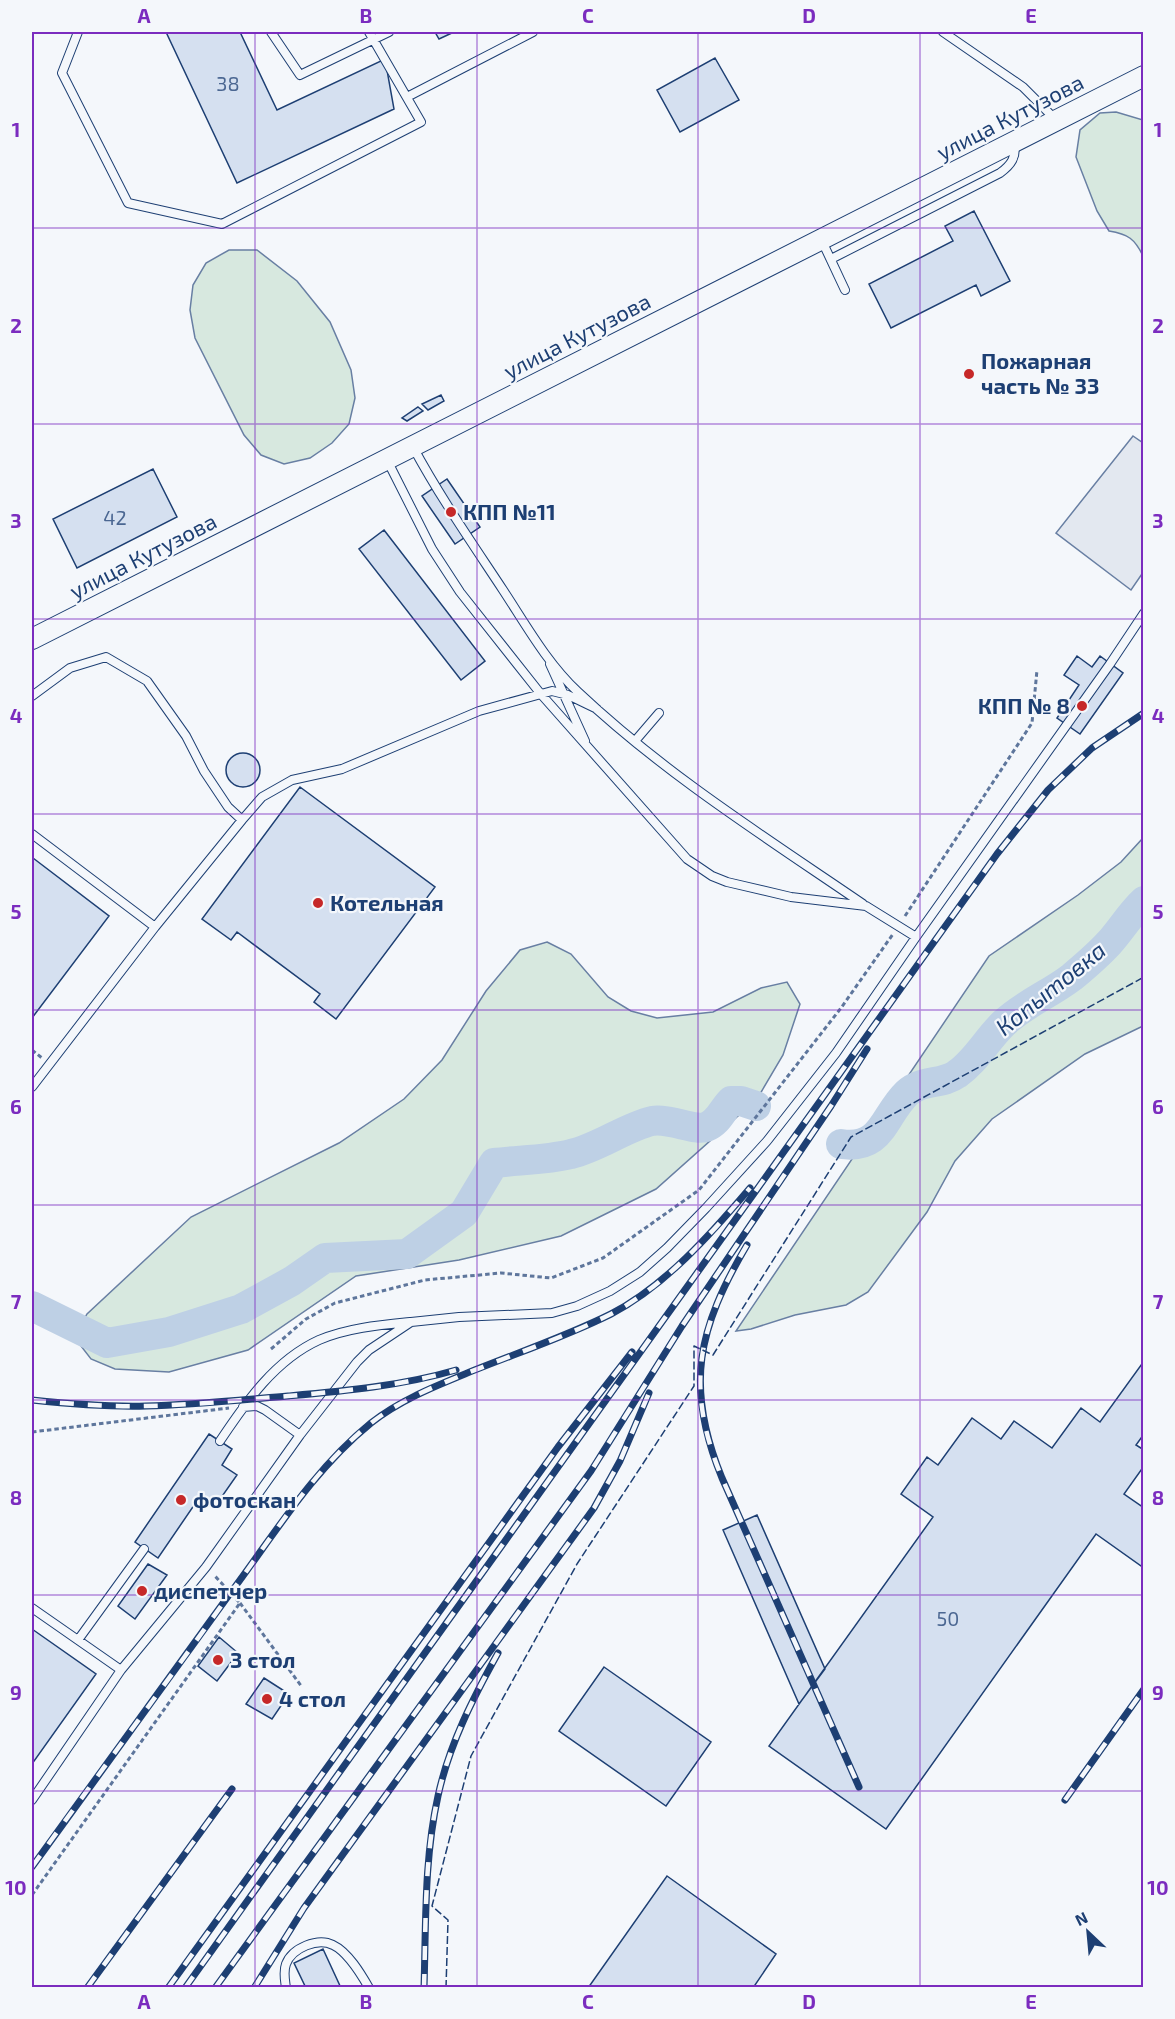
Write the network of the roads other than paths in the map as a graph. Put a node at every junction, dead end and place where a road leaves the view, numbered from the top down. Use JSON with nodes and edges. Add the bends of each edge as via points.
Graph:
{"nodes":[{"id":1,"x":78,"y":32,"type":"edge"},
{"id":2,"x":272,"y":32,"type":"edge"},
{"id":3,"x":369,"y":32,"type":"edge"},
{"id":4,"x":389,"y":32,"type":"edge"},
{"id":5,"x":533,"y":32,"type":"edge"},
{"id":6,"x":943,"y":32,"type":"edge"},
{"id":7,"x":373,"y":40,"type":"junction"},
{"id":8,"x":1143,"y":76,"type":"edge"},
{"id":9,"x":407,"y":97,"type":"junction"},
{"id":10,"x":1056,"y":120,"type":"junction"},
{"id":11,"x":1014,"y":142,"type":"junction"},
{"id":12,"x":821,"y":239,"type":"junction"},
{"id":13,"x":831,"y":259,"type":"junction"},
{"id":14,"x":845,"y":290,"type":"dead end"},
{"id":15,"x":413,"y":446,"type":"junction"},
{"id":16,"x":387,"y":460,"type":"junction"},
{"id":17,"x":1143,"y":613,"type":"edge"},
{"id":18,"x":32,"y":639,"type":"edge"},
{"id":19,"x":547,"y":657,"type":"junction"},
{"id":20,"x":540,"y":693,"type":"junction"},
{"id":21,"x":564,"y":694,"type":"junction"},
{"id":22,"x":32,"y":696,"type":"edge"},
{"id":23,"x":597,"y":709,"type":"junction"},
{"id":24,"x":659,"y":713,"type":"dead end"},
{"id":25,"x":635,"y":741,"type":"junction"},
{"id":26,"x":588,"y":748,"type":"junction"},
{"id":27,"x":242,"y":820,"type":"junction"},
{"id":28,"x":32,"y":834,"type":"edge"},
{"id":29,"x":866,"y":906,"type":"junction"},
{"id":30,"x":155,"y":927,"type":"junction"},
{"id":31,"x":916,"y":937,"type":"junction"},
{"id":32,"x":32,"y":1087,"type":"edge"},
{"id":33,"x":411,"y":1322,"type":"junction"},
{"id":34,"x":243,"y":1407,"type":"junction"},
{"id":35,"x":300,"y":1435,"type":"junction"},
{"id":36,"x":220,"y":1441,"type":"dead end"},
{"id":37,"x":144,"y":1549,"type":"dead end"},
{"id":38,"x":32,"y":1608,"type":"edge"},
{"id":39,"x":78,"y":1640,"type":"junction"},
{"id":40,"x":121,"y":1670,"type":"junction"},
{"id":41,"x":32,"y":1800,"type":"edge"},
{"id":42,"x":286,"y":1988,"type":"edge"},
{"id":43,"x":369,"y":1988,"type":"edge"}],
"edges":[{"from":1,"to":9,"type":"lane","via":[[62,73],[128,203],[222,224],[421,122]]},
{"from":2,"to":7,"type":"lane","via":[[300,75]]},
{"from":3,"to":7,"type":"lane"},
{"from":4,"to":7,"type":"lane"},
{"from":5,"to":9,"type":"lane"},
{"from":6,"to":10,"type":"lane","via":[[1023,87]]},
{"from":7,"to":9,"type":"lane"},
{"from":8,"to":10,"type":"street","name":"улица Кутузова"},
{"from":10,"to":11,"type":"street","name":"улица Кутузова"},
{"from":11,"to":12,"type":"street","name":"улица Кутузова"},
{"from":11,"to":13,"type":"lane","via":[[1014,158],[1000,173]]},
{"from":12,"to":13,"type":"lane"},
{"from":12,"to":15,"type":"street","name":"улица Кутузова"},
{"from":13,"to":14,"type":"lane"},
{"from":15,"to":16,"type":"street","name":"улица Кутузова"},
{"from":15,"to":19,"type":"lane","via":[[435,487]]},
{"from":16,"to":18,"type":"street","name":"улица Кутузова"},
{"from":16,"to":20,"type":"lane","via":[[424,534],[460,592]]},
{"from":17,"to":31,"type":"lane"},
{"from":19,"to":21,"type":"lane"},
{"from":19,"to":23,"type":"lane"},
{"from":20,"to":21,"type":"lane"},
{"from":20,"to":26,"type":"lane"},
{"from":20,"to":27,"type":"lane","via":[[479,711],[342,769],[292,780],[262,798]]},
{"from":21,"to":23,"type":"lane"},
{"from":21,"to":26,"type":"lane"},
{"from":22,"to":27,"type":"lane","via":[[70,668],[106,657],[147,681],[186,736],[228,807]]},
{"from":23,"to":25,"type":"lane"},
{"from":24,"to":25,"type":"lane"},
{"from":25,"to":29,"type":"lane","via":[[702,795]]},
{"from":26,"to":29,"type":"lane","via":[[677,849],[712,876],[791,897]]},
{"from":27,"to":30,"type":"lane"},
{"from":28,"to":30,"type":"lane"},
{"from":29,"to":31,"type":"lane"},
{"from":30,"to":32,"type":"lane"},
{"from":31,"to":33,"type":"lane","via":[[837,1053],[767,1141],[640,1272],[610,1291],[552,1313]]},
{"from":33,"to":34,"type":"lane","via":[[347,1331],[321,1339],[283,1362]]},
{"from":33,"to":35,"type":"lane","via":[[357,1362]]},
{"from":34,"to":35,"type":"lane","via":[[257,1406]]},
{"from":34,"to":36,"type":"lane"},
{"from":35,"to":40,"type":"lane","via":[[206,1567]]},
{"from":37,"to":39,"type":"lane"},
{"from":38,"to":39,"type":"lane"},
{"from":39,"to":40,"type":"lane"},
{"from":40,"to":41,"type":"lane"},
{"from":42,"to":43,"type":"lane","via":[[284,1977],[291,1956],[319,1942],[336,1946]]}]}
